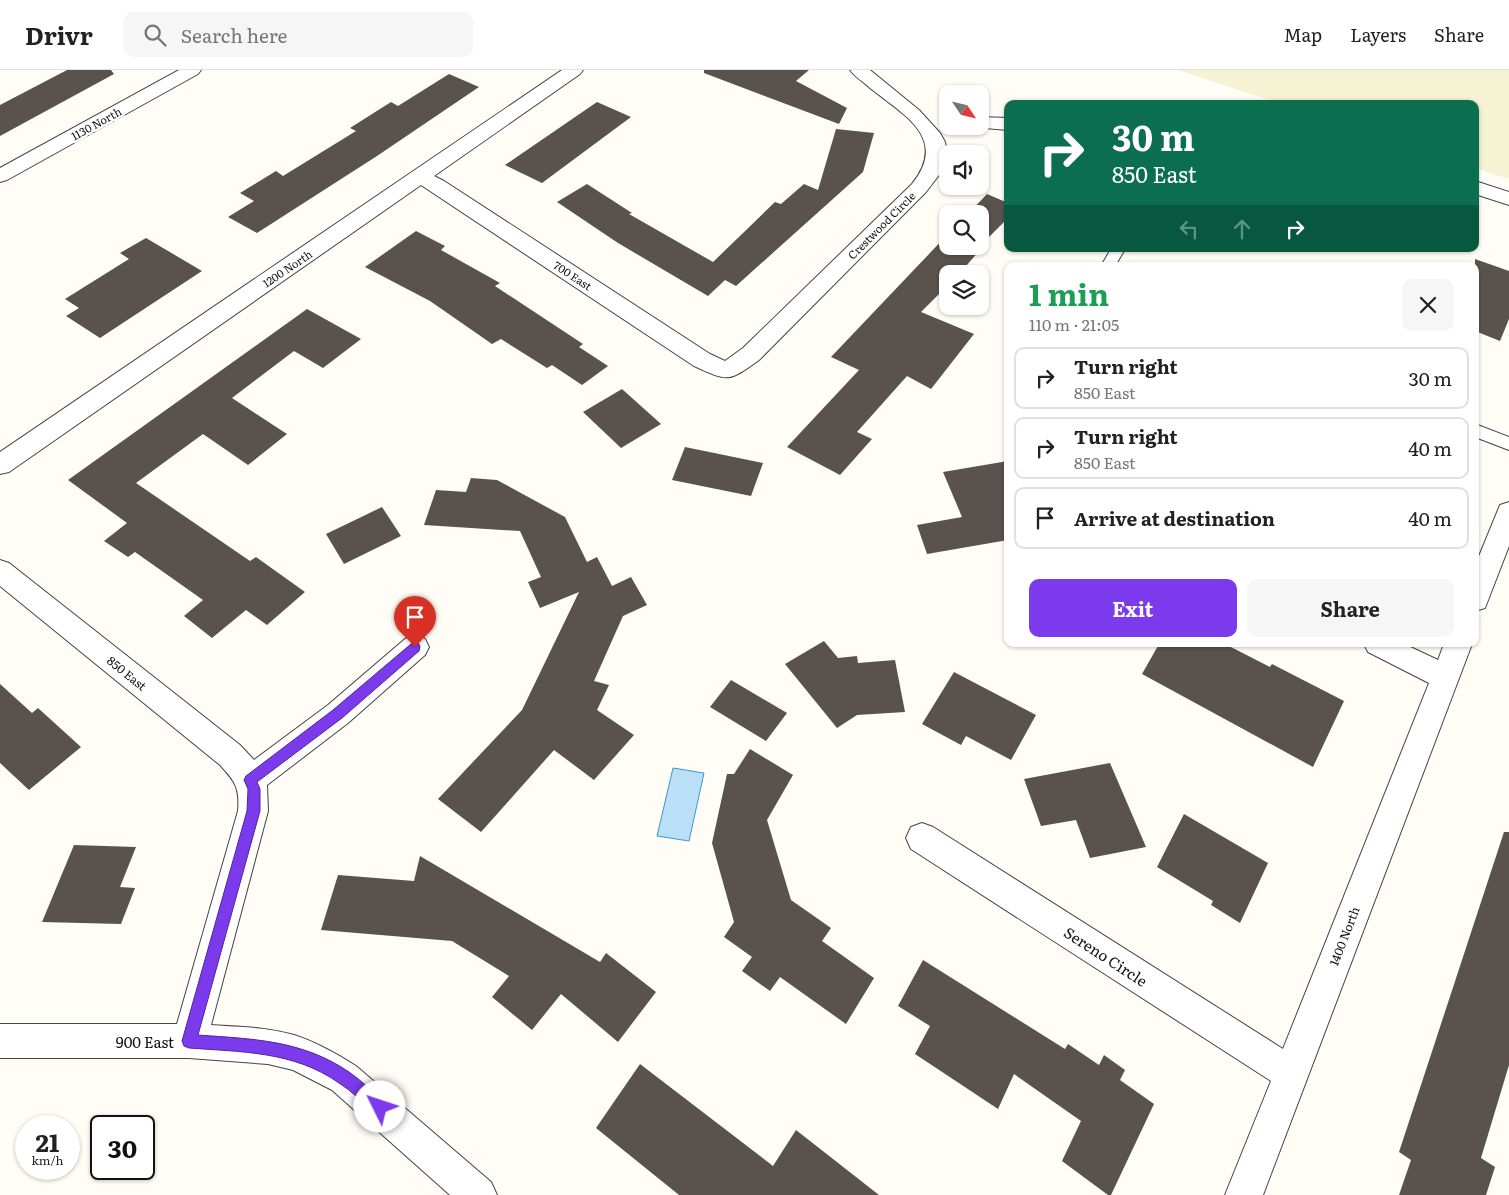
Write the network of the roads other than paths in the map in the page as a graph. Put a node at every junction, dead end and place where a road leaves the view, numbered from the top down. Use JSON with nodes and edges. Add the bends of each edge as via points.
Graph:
{"nodes":[{"id":1,"x":192,"y":70,"type":"edge"},
{"id":2,"x":574,"y":70,"type":"edge"},
{"id":3,"x":859,"y":70,"type":"edge"},
{"id":4,"x":923,"y":122,"type":"junction"},
{"id":5,"x":939,"y":122,"type":"edge"},
{"id":6,"x":989,"y":123,"type":"edge"},
{"id":7,"x":1004,"y":124,"type":"edge"},
{"id":8,"x":0,"y":176,"type":"edge"},
{"id":9,"x":420,"y":177,"type":"junction"},
{"id":10,"x":1479,"y":188,"type":"edge"},
{"id":11,"x":1509,"y":199,"type":"edge"},
{"id":12,"x":728,"y":370,"type":"joint"},
{"id":13,"x":1479,"y":432,"type":"edge"},
{"id":14,"x":1509,"y":444,"type":"edge"},
{"id":15,"x":0,"y":465,"type":"edge"},
{"id":16,"x":1509,"y":512,"type":"edge"},
{"id":17,"x":0,"y":572,"type":"edge"},
{"id":18,"x":1479,"y":590,"type":"edge"},
{"id":19,"x":415,"y":647,"type":"dead end"},
{"id":20,"x":1384,"y":647,"type":"edge"},
{"id":21,"x":1457,"y":647,"type":"edge"},
{"id":22,"x":1445,"y":677,"type":"junction"},
{"id":23,"x":250,"y":780,"type":"junction"},
{"id":24,"x":922,"y":838,"type":"dead end"},
{"id":25,"x":0,"y":1041,"type":"edge"},
{"id":26,"x":189,"y":1041,"type":"junction"},
{"id":27,"x":1291,"y":1074,"type":"junction"},
{"id":28,"x":478,"y":1195,"type":"edge"},
{"id":29,"x":1244,"y":1195,"type":"edge"}],
"edges":[{"from":1,"to":8,"type":"street","name":"1130 North"},
{"from":2,"to":9,"type":"street","name":"1200 North"},
{"from":3,"to":4,"type":"street","name":"Crestwood Circle"},
{"from":4,"to":5,"type":"street"},
{"from":4,"to":12,"type":"street","name":"Crestwood Circle","via":[[936,142],[938,152],[929,176],[751,354]]},
{"from":6,"to":7,"type":"street"},
{"from":9,"to":12,"type":"street","name":"700 East","via":[[437,185],[702,360]]},
{"from":9,"to":15,"type":"street","name":"1200 North"},
{"from":10,"to":11,"type":"street"},
{"from":13,"to":14,"type":"lane"},
{"from":16,"to":18,"type":"street"},
{"from":17,"to":23,"type":"street","name":"850 East","via":[[216,744],[242,767]]},
{"from":19,"to":23,"type":"street","via":[[338,714]]},
{"from":20,"to":22,"type":"street"},
{"from":21,"to":22,"type":"street","name":"1400 North"},
{"from":22,"to":27,"type":"street","name":"1400 North"},
{"from":23,"to":26,"type":"street","via":[[254,789],[253,811]]},
{"from":24,"to":27,"type":"street","name":"Sereno Circle"},
{"from":25,"to":26,"type":"street","name":"900 East"},
{"from":26,"to":28,"type":"street","name":"900 East","via":[[268,1047],[295,1053],[320,1064],[358,1089]]},
{"from":27,"to":29,"type":"street","name":"1400 North"}]}
